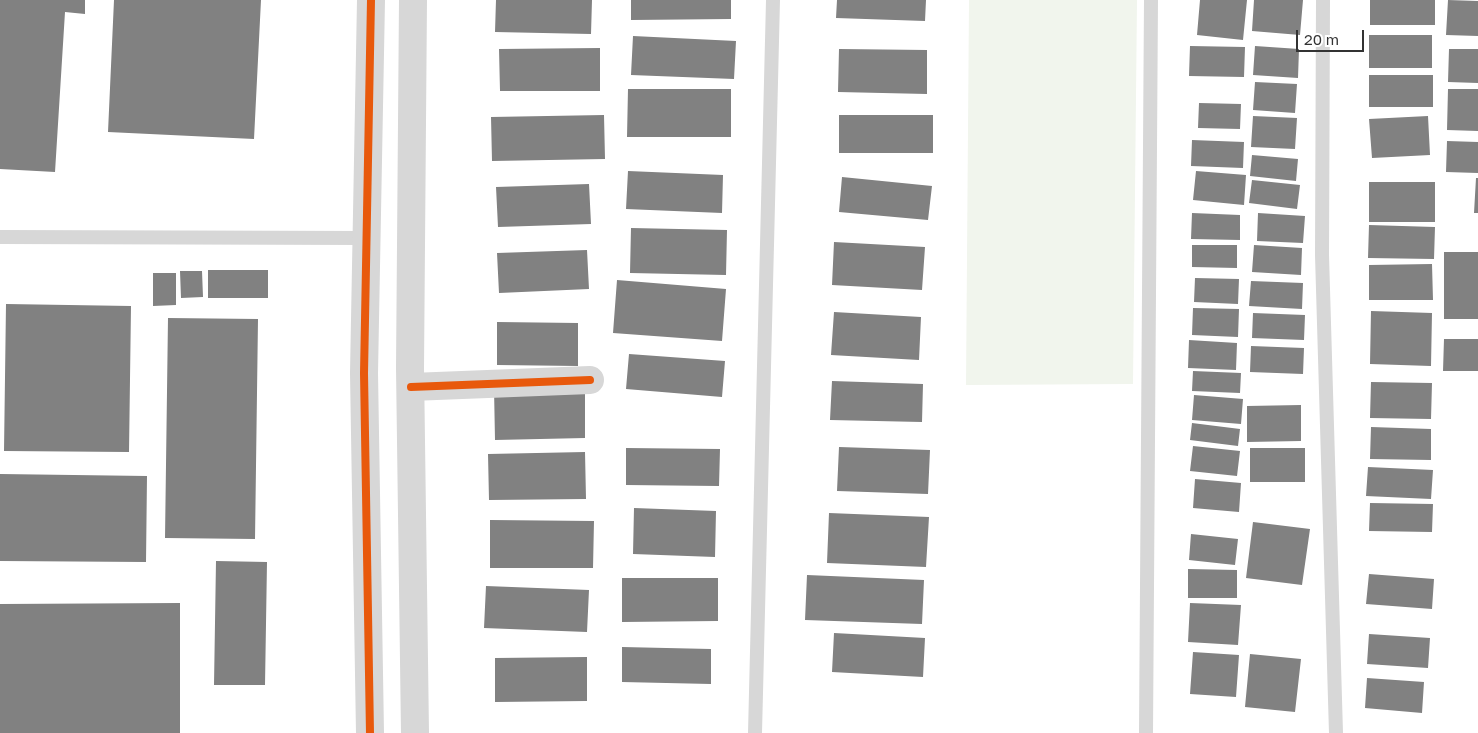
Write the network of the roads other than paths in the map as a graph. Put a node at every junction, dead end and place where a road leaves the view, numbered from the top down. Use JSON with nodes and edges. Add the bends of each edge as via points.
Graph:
{"nodes":[{"id":1,"x":371,"y":0,"type":"edge"},
{"id":2,"x":413,"y":0,"type":"edge"},
{"id":3,"x":773,"y":0,"type":"edge"},
{"id":4,"x":1151,"y":0,"type":"edge"},
{"id":5,"x":1323,"y":0,"type":"edge"},
{"id":6,"x":0,"y":237,"type":"edge"},
{"id":7,"x":367,"y":238,"type":"junction"},
{"id":8,"x":590,"y":380,"type":"dead end"},
{"id":9,"x":411,"y":387,"type":"junction"},
{"id":10,"x":370,"y":733,"type":"edge"},
{"id":11,"x":415,"y":733,"type":"edge"},
{"id":12,"x":755,"y":733,"type":"edge"},
{"id":13,"x":1146,"y":733,"type":"edge"},
{"id":14,"x":1336,"y":733,"type":"edge"}],
"edges":[{"from":1,"to":7,"type":"street"},
{"from":2,"to":9,"type":"street"},
{"from":3,"to":12,"type":"lane"},
{"from":4,"to":13,"type":"lane"},
{"from":5,"to":14,"type":"lane","via":[[1322,255]]},
{"from":6,"to":7,"type":"lane"},
{"from":7,"to":10,"type":"street","via":[[364,373]]},
{"from":8,"to":9,"type":"street"},
{"from":9,"to":11,"type":"street"}]}
